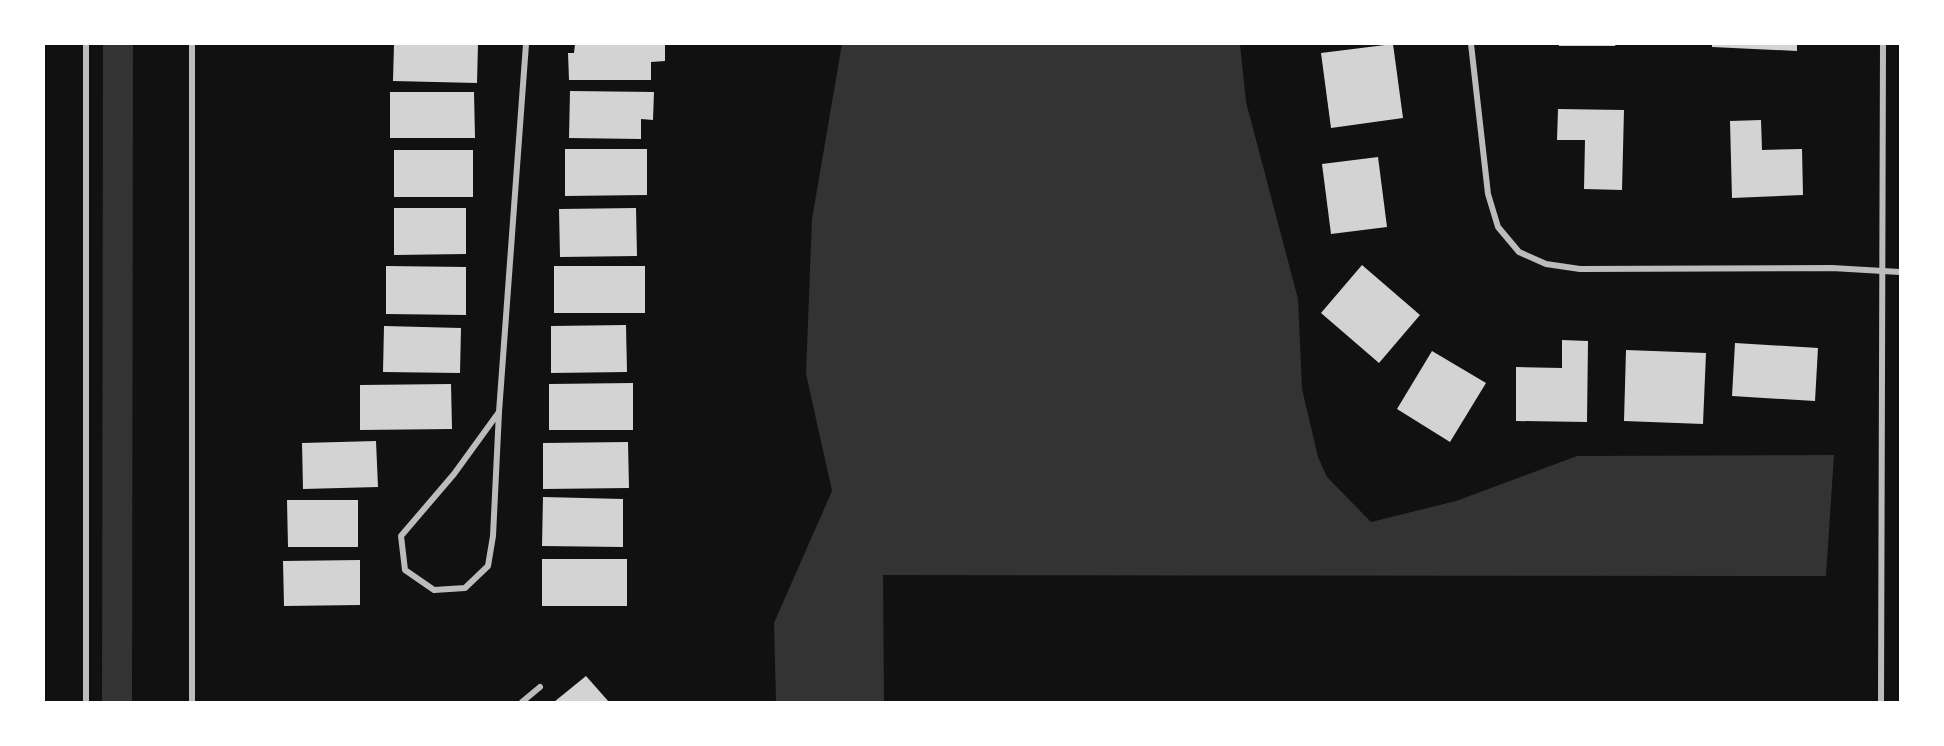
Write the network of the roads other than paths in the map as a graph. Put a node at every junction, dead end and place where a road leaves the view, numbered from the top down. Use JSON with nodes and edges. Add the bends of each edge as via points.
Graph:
{"nodes":[{"id":1,"x":86,"y":44,"type":"edge"},
{"id":2,"x":192,"y":44,"type":"edge"},
{"id":3,"x":526,"y":44,"type":"edge"},
{"id":4,"x":1471,"y":44,"type":"edge"},
{"id":5,"x":1883,"y":44,"type":"edge"},
{"id":6,"x":1882,"y":272,"type":"junction"},
{"id":7,"x":1900,"y":272,"type":"edge"},
{"id":8,"x":499,"y":412,"type":"junction"},
{"id":9,"x":540,"y":687,"type":"dead end"},
{"id":10,"x":86,"y":702,"type":"edge"},
{"id":11,"x":192,"y":702,"type":"edge"},
{"id":12,"x":522,"y":702,"type":"edge"},
{"id":13,"x":1881,"y":702,"type":"edge"}],
"edges":[{"from":1,"to":10,"type":"street"},
{"from":2,"to":11,"type":"street"},
{"from":3,"to":8,"type":"street"},
{"from":4,"to":6,"type":"street","via":[[1488,194],[1498,227],[1519,252],[1546,264],[1580,269],[1832,268]]},
{"from":5,"to":6,"type":"street"},
{"from":6,"to":7,"type":"street"},
{"from":6,"to":13,"type":"street"},
{"from":8,"to":8,"type":"street","via":[[488,566],[465,588],[434,590],[405,570],[401,536],[454,474]]},
{"from":9,"to":12,"type":"street"}]}
